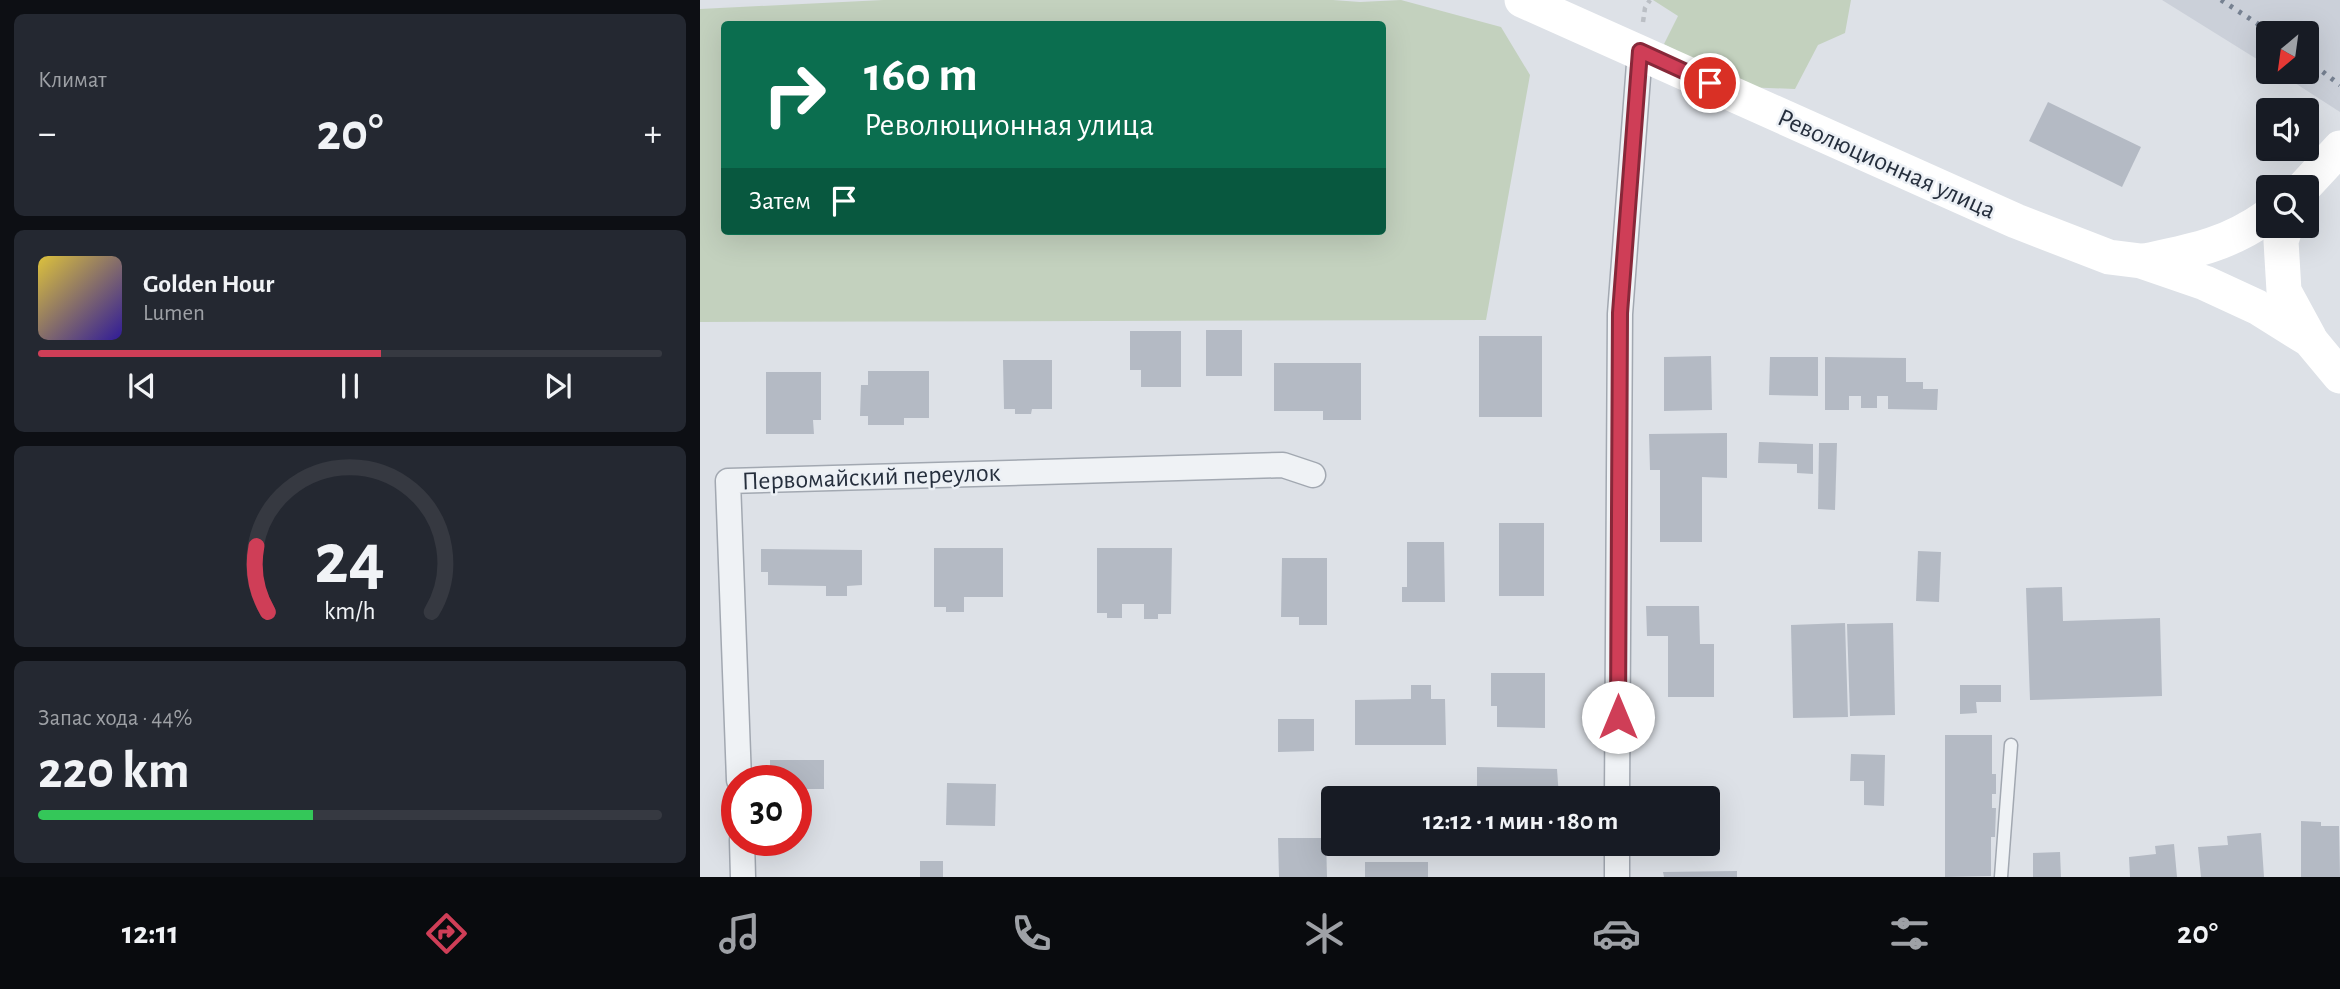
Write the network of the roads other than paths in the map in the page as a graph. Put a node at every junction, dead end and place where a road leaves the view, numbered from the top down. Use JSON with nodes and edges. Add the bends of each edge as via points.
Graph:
{"nodes":[{"id":1,"x":1522,"y":0,"type":"edge"},
{"id":2,"x":1640,"y":51,"type":"junction"},
{"id":3,"x":2340,"y":148,"type":"edge"},
{"id":4,"x":2315,"y":175,"type":"edge"},
{"id":5,"x":2256,"y":225,"type":"edge"},
{"id":6,"x":2282,"y":238,"type":"edge"},
{"id":7,"x":2141,"y":261,"type":"junction"},
{"id":8,"x":2310,"y":340,"type":"junction"},
{"id":9,"x":2340,"y":376,"type":"edge"},
{"id":10,"x":1313,"y":475,"type":"dead end"},
{"id":11,"x":2011,"y":745,"type":"dead end"},
{"id":12,"x":738,"y":765,"type":"edge"},
{"id":13,"x":1617,"y":786,"type":"edge"},
{"id":14,"x":742,"y":856,"type":"edge"},
{"id":15,"x":1617,"y":856,"type":"edge"},
{"id":16,"x":743,"y":877,"type":"edge"},
{"id":17,"x":1617,"y":877,"type":"edge"},
{"id":18,"x":2001,"y":877,"type":"edge"}],
"edges":[{"from":1,"to":2,"type":"main road","name":"Революционная улица"},
{"from":2,"to":7,"type":"main road","name":"Революционная улица","via":[[2016,221],[2109,257]]},
{"from":2,"to":13,"type":"street","via":[[1620,313]]},
{"from":3,"to":4,"type":"main road"},
{"from":5,"to":7,"type":"main road","via":[[2204,249]]},
{"from":6,"to":8,"type":"main road","via":[[2284,292]]},
{"from":7,"to":8,"type":"main road","via":[[2257,307]]},
{"from":8,"to":9,"type":"main road"},
{"from":10,"to":12,"type":"street","name":"Первомайский переулок","via":[[1283,465],[728,481]]},
{"from":11,"to":18,"type":"lane"},
{"from":14,"to":16,"type":"street"},
{"from":15,"to":17,"type":"street"}]}
